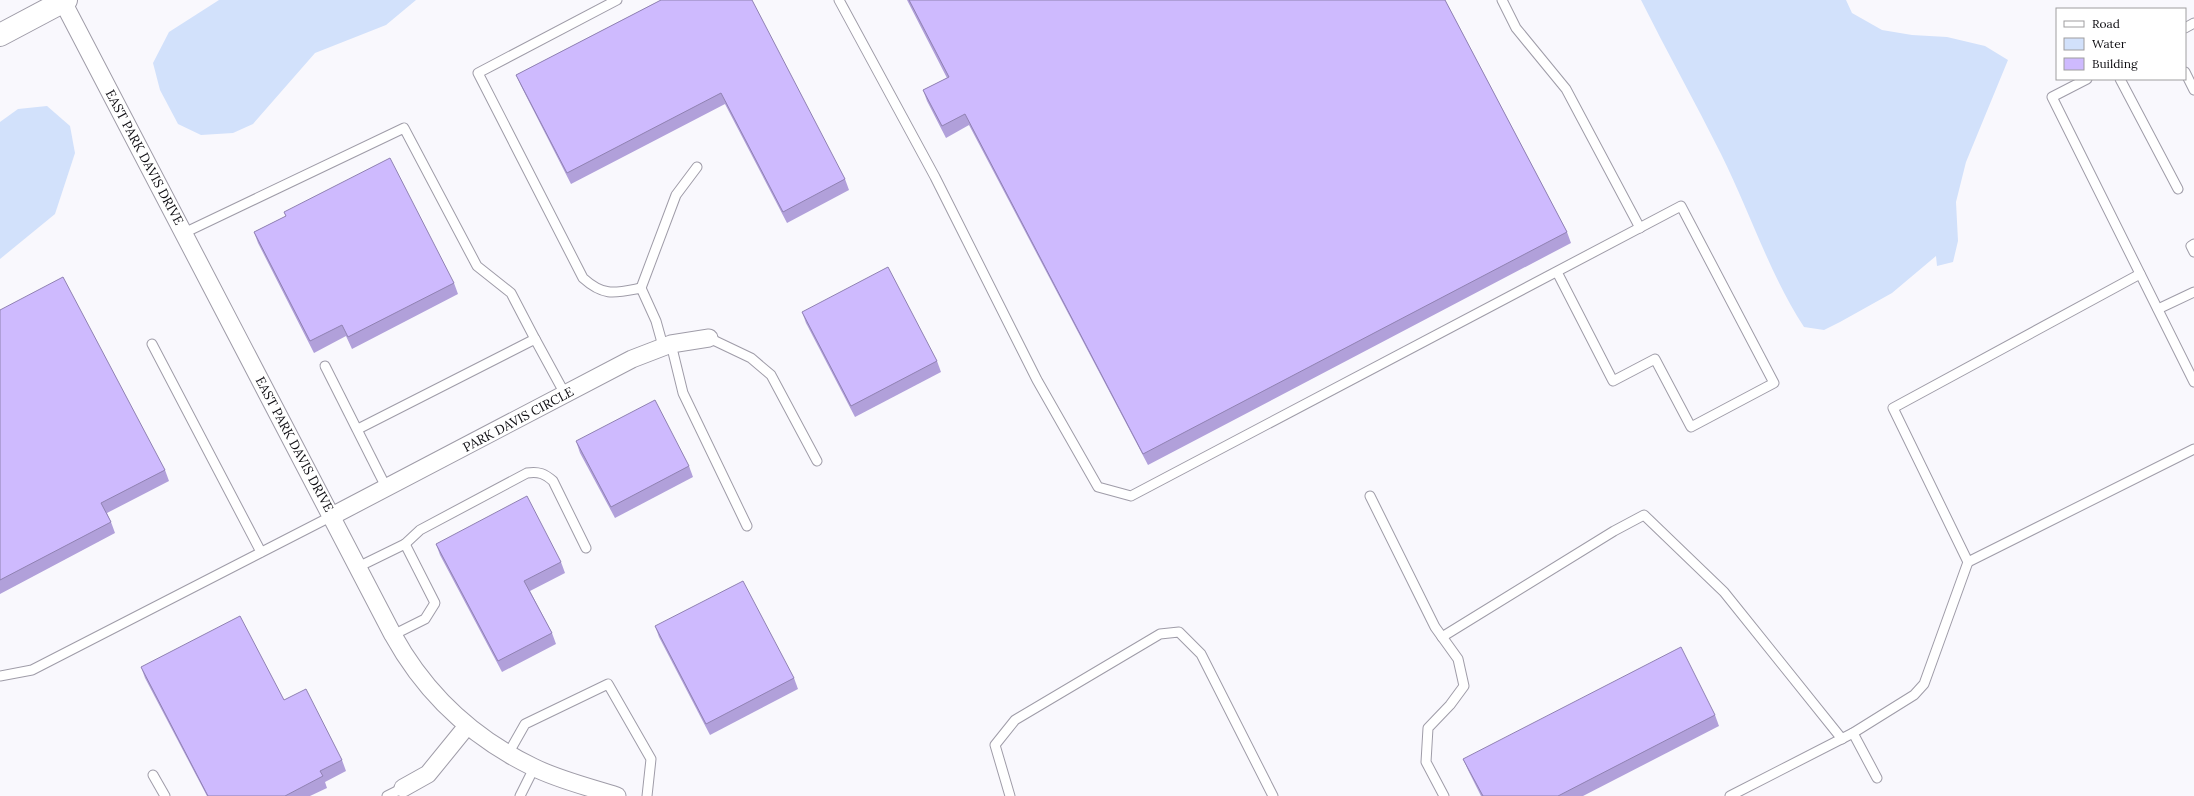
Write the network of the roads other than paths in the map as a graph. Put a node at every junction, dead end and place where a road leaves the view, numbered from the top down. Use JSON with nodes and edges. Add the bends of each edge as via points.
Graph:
{"nodes":[{"id":1,"x":617,"y":0,"type":"edge"},
{"id":2,"x":839,"y":0,"type":"edge"},
{"id":3,"x":1502,"y":0,"type":"edge"},
{"id":4,"x":65,"y":1,"type":"edge"},
{"id":5,"x":0,"y":35,"type":"edge"},
{"id":6,"x":2186,"y":74,"type":"edge"},
{"id":7,"x":2085,"y":80,"type":"edge"},
{"id":8,"x":2121,"y":80,"type":"edge"},
{"id":9,"x":2194,"y":90,"type":"edge"},
{"id":10,"x":697,"y":167,"type":"dead end"},
{"id":11,"x":2178,"y":189,"type":"dead end"},
{"id":12,"x":1640,"y":228,"type":"junction"},
{"id":13,"x":184,"y":233,"type":"junction"},
{"id":14,"x":2194,"y":244,"type":"edge"},
{"id":15,"x":2194,"y":252,"type":"edge"},
{"id":16,"x":1557,"y":272,"type":"junction"},
{"id":17,"x":2140,"y":274,"type":"junction"},
{"id":18,"x":641,"y":288,"type":"junction"},
{"id":19,"x":2194,"y":292,"type":"edge"},
{"id":20,"x":2158,"y":309,"type":"junction"},
{"id":21,"x":709,"y":338,"type":"joint"},
{"id":22,"x":535,"y":339,"type":"junction"},
{"id":23,"x":152,"y":344,"type":"dead end"},
{"id":24,"x":667,"y":345,"type":"junction"},
{"id":25,"x":325,"y":366,"type":"dead end"},
{"id":26,"x":2194,"y":382,"type":"edge"},
{"id":27,"x":565,"y":394,"type":"junction"},
{"id":28,"x":358,"y":430,"type":"junction"},
{"id":29,"x":2194,"y":449,"type":"edge"},
{"id":30,"x":818,"y":461,"type":"dead end"},
{"id":31,"x":386,"y":487,"type":"junction"},
{"id":32,"x":1370,"y":496,"type":"dead end"},
{"id":33,"x":332,"y":516,"type":"junction"},
{"id":34,"x":747,"y":526,"type":"dead end"},
{"id":35,"x":405,"y":544,"type":"junction"},
{"id":36,"x":586,"y":548,"type":"dead end"},
{"id":37,"x":261,"y":552,"type":"junction"},
{"id":38,"x":1968,"y":562,"type":"junction"},
{"id":39,"x":358,"y":567,"type":"junction"},
{"id":40,"x":393,"y":635,"type":"junction"},
{"id":41,"x":1442,"y":637,"type":"junction"},
{"id":42,"x":0,"y":676,"type":"edge"},
{"id":43,"x":467,"y":726,"type":"junction"},
{"id":44,"x":1853,"y":733,"type":"junction"},
{"id":45,"x":1842,"y":739,"type":"junction"},
{"id":46,"x":508,"y":754,"type":"junction"},
{"id":47,"x":534,"y":768,"type":"junction"},
{"id":48,"x":153,"y":775,"type":"dead end"},
{"id":49,"x":1877,"y":778,"type":"dead end"},
{"id":50,"x":403,"y":788,"type":"joint"},
{"id":51,"x":165,"y":796,"type":"edge"},
{"id":52,"x":387,"y":796,"type":"edge"},
{"id":53,"x":520,"y":796,"type":"edge"},
{"id":54,"x":617,"y":796,"type":"edge"},
{"id":55,"x":647,"y":796,"type":"edge"},
{"id":56,"x":1010,"y":796,"type":"edge"},
{"id":57,"x":1273,"y":796,"type":"edge"},
{"id":58,"x":1444,"y":796,"type":"edge"},
{"id":59,"x":1730,"y":796,"type":"edge"}],
"edges":[{"from":1,"to":18,"type":"lane","via":[[478,73],[583,278],[594,288],[612,294]]},
{"from":2,"to":16,"type":"lane","via":[[935,177],[1037,380],[1098,487],[1131,496]]},
{"from":3,"to":12,"type":"lane","via":[[1516,28],[1566,89]]},
{"from":4,"to":5,"type":"main road"},
{"from":4,"to":13,"type":"street","name":"EAST PARK DAVIS DRIVE"},
{"from":6,"to":9,"type":"lane"},
{"from":7,"to":17,"type":"lane","via":[[2052,97]]},
{"from":8,"to":11,"type":"lane"},
{"from":10,"to":18,"type":"lane","via":[[676,195]]},
{"from":12,"to":16,"type":"lane"},
{"from":12,"to":16,"type":"lane","via":[[1681,206],[1774,383],[1691,427],[1655,359],[1613,381]]},
{"from":13,"to":22,"type":"lane","via":[[404,128],[477,266],[511,293]]},
{"from":13,"to":33,"type":"street","name":"EAST PARK DAVIS DRIVE"},
{"from":14,"to":15,"type":"lane","via":[[2191,246]]},
{"from":17,"to":20,"type":"lane"},
{"from":17,"to":38,"type":"lane","via":[[1893,408]]},
{"from":18,"to":24,"type":"lane"},
{"from":19,"to":20,"type":"lane"},
{"from":20,"to":26,"type":"lane"},
{"from":21,"to":24,"type":"street","name":"PARK DAVIS CIRCLE"},
{"from":21,"to":30,"type":"lane","via":[[751,358],[771,375]]},
{"from":22,"to":27,"type":"lane"},
{"from":22,"to":28,"type":"lane"},
{"from":23,"to":37,"type":"lane"},
{"from":24,"to":27,"type":"street","name":"PARK DAVIS CIRCLE","via":[[632,359]]},
{"from":24,"to":34,"type":"lane","via":[[683,394]]},
{"from":25,"to":28,"type":"lane"},
{"from":27,"to":31,"type":"street","name":"PARK DAVIS CIRCLE"},
{"from":28,"to":31,"type":"lane"},
{"from":29,"to":38,"type":"lane"},
{"from":31,"to":33,"type":"street","name":"PARK DAVIS CIRCLE"},
{"from":32,"to":41,"type":"lane"},
{"from":33,"to":37,"type":"lane"},
{"from":33,"to":39,"type":"street","name":"EAST PARK DAVIS DRIVE"},
{"from":35,"to":36,"type":"lane","via":[[420,530],[527,473],[536,471],[553,481]]},
{"from":35,"to":39,"type":"lane"},
{"from":35,"to":40,"type":"lane","via":[[435,603],[425,620]]},
{"from":37,"to":42,"type":"lane","via":[[32,670]]},
{"from":38,"to":44,"type":"lane","via":[[1924,684],[1914,695]]},
{"from":39,"to":40,"type":"street","name":"EAST PARK DAVIS DRIVE"},
{"from":40,"to":43,"type":"street","name":"EAST PARK DAVIS DRIVE","via":[[420,678]]},
{"from":41,"to":45,"type":"lane","via":[[1644,515],[1724,592]]},
{"from":41,"to":58,"type":"lane","via":[[1458,659],[1464,686],[1428,728],[1426,762]]},
{"from":43,"to":46,"type":"street","name":"EAST PARK DAVIS DRIVE"},
{"from":43,"to":50,"type":"street","via":[[428,774]]},
{"from":44,"to":45,"type":"lane"},
{"from":44,"to":49,"type":"lane"},
{"from":45,"to":59,"type":"lane"},
{"from":46,"to":47,"type":"street","name":"EAST PARK DAVIS DRIVE"},
{"from":46,"to":55,"type":"lane","via":[[525,724],[608,684],[651,759]]},
{"from":47,"to":53,"type":"lane"},
{"from":47,"to":54,"type":"street","name":"EAST PARK DAVIS DRIVE"},
{"from":48,"to":51,"type":"lane"},
{"from":50,"to":52,"type":"lane"},
{"from":56,"to":57,"type":"lane","via":[[995,745],[1015,720],[1160,634],[1179,632],[1201,654]]}]}
